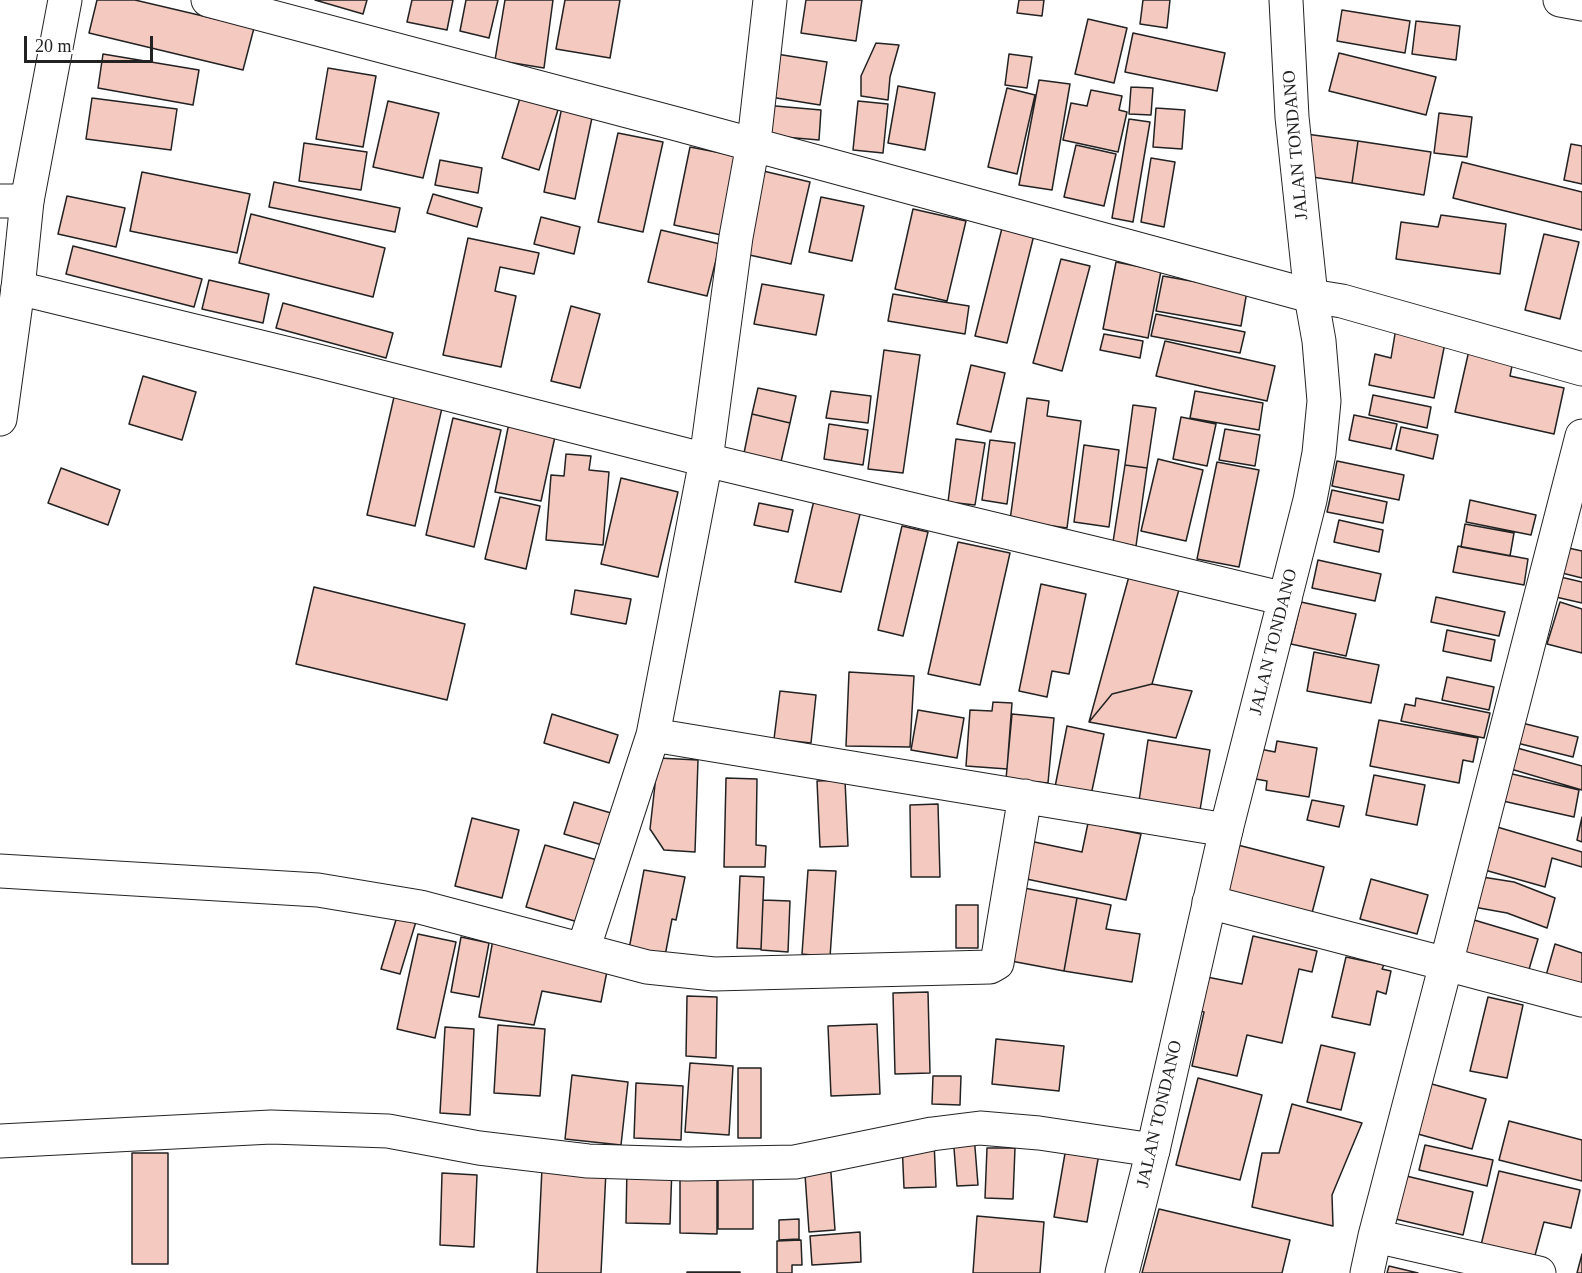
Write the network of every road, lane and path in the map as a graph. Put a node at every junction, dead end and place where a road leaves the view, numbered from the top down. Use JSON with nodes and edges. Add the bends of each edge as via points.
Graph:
{"nodes":[{"id":1,"x":65,"y":0,"type":"edge"},
{"id":2,"x":208,"y":0,"type":"edge"},
{"id":3,"x":770,"y":0,"type":"edge"},
{"id":4,"x":1286,"y":0,"type":"edge"},
{"id":5,"x":1560,"y":0,"type":"edge"},
{"id":6,"x":1582,"y":4,"type":"edge"},
{"id":7,"x":752,"y":145,"type":"junction"},
{"id":8,"x":14,"y":201,"type":"edge"},
{"id":9,"x":18,"y":288,"type":"junction"},
{"id":10,"x":1311,"y":296,"type":"junction"},
{"id":11,"x":1582,"y":369,"type":"edge"},
{"id":12,"x":0,"y":419,"type":"edge"},
{"id":13,"x":1582,"y":436,"type":"edge"},
{"id":14,"x":706,"y":460,"type":"junction"},
{"id":15,"x":1285,"y":599,"type":"junction"},
{"id":16,"x":653,"y":735,"type":"junction"},
{"id":17,"x":1025,"y":796,"type":"junction"},
{"id":18,"x":1226,"y":830,"type":"junction"},
{"id":19,"x":0,"y":872,"type":"edge"},
{"id":20,"x":1209,"y":902,"type":"junction"},
{"id":21,"x":584,"y":950,"type":"junction"},
{"id":22,"x":1446,"y":964,"type":"junction"},
{"id":23,"x":1582,"y":1000,"type":"edge"},
{"id":24,"x":0,"y":1141,"type":"edge"},
{"id":25,"x":1153,"y":1150,"type":"junction"},
{"id":26,"x":1375,"y":1236,"type":"junction"},
{"id":27,"x":1122,"y":1273,"type":"edge"},
{"id":28,"x":1367,"y":1273,"type":"edge"},
{"id":29,"x":1539,"y":1273,"type":"edge"}],
"edges":[{"from":1,"to":8,"type":"street"},
{"from":2,"to":7,"type":"street"},
{"from":3,"to":7,"type":"street"},
{"from":4,"to":10,"type":"street","name":"JALAN TONDANO","via":[[1292,117]]},
{"from":5,"to":6,"type":"street"},
{"from":7,"to":10,"type":"street"},
{"from":7,"to":14,"type":"street"},
{"from":8,"to":9,"type":"street"},
{"from":9,"to":12,"type":"street"},
{"from":9,"to":14,"type":"street"},
{"from":10,"to":11,"type":"street"},
{"from":10,"to":15,"type":"street","name":"JALAN TONDANO","via":[[1324,400],[1310,500]]},
{"from":13,"to":22,"type":"street"},
{"from":14,"to":15,"type":"street"},
{"from":14,"to":16,"type":"street"},
{"from":15,"to":18,"type":"street","name":"JALAN TONDANO"},
{"from":16,"to":17,"type":"street"},
{"from":16,"to":21,"type":"street"},
{"from":17,"to":18,"type":"street"},
{"from":17,"to":21,"type":"street","via":[[997,963],[990,967],[714,974],[647,967]]},
{"from":18,"to":20,"type":"street","name":"JALAN TONDANO"},
{"from":19,"to":21,"type":"street","via":[[318,890],[420,907]]},
{"from":20,"to":22,"type":"street"},
{"from":20,"to":25,"type":"street","name":"JALAN TONDANO"},
{"from":22,"to":23,"type":"street"},
{"from":22,"to":26,"type":"street"},
{"from":24,"to":25,"type":"street","via":[[271,1127],[388,1131],[479,1148],[588,1161],[687,1164],[795,1162],[980,1128]]},
{"from":25,"to":27,"type":"street","name":"JALAN TONDANO"},
{"from":26,"to":28,"type":"street"},
{"from":26,"to":29,"type":"street"}]}
